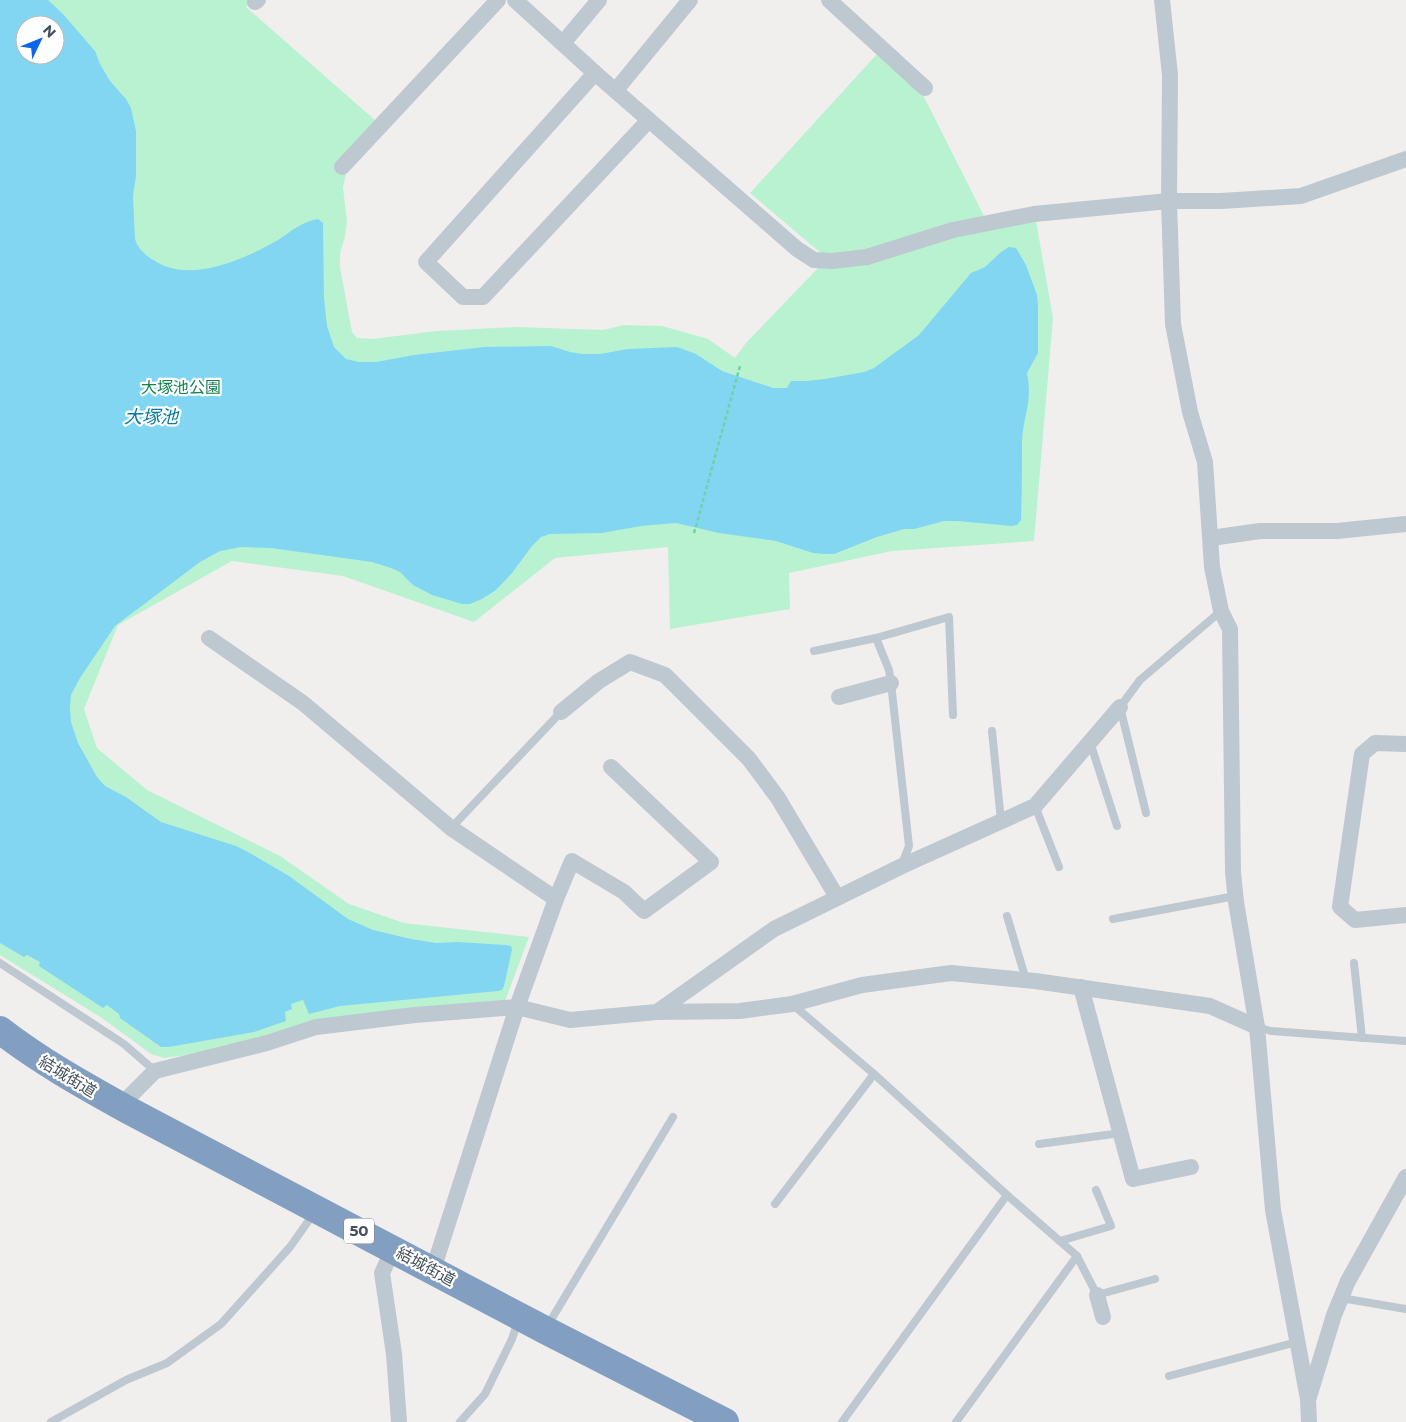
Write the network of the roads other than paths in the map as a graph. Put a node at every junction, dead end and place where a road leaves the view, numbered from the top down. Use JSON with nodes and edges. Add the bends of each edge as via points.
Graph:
{"nodes":[{"id":1,"x":498,"y":0,"type":"edge"},
{"id":2,"x":515,"y":0,"type":"edge"},
{"id":3,"x":599,"y":0,"type":"edge"},
{"id":4,"x":690,"y":0,"type":"edge"},
{"id":5,"x":829,"y":0,"type":"edge"},
{"id":6,"x":1162,"y":0,"type":"edge"},
{"id":7,"x":563,"y":43,"type":"junction"},
{"id":8,"x":595,"y":73,"type":"junction"},
{"id":9,"x":924,"y":88,"type":"dead end"},
{"id":10,"x":616,"y":90,"type":"junction"},
{"id":11,"x":649,"y":120,"type":"junction"},
{"id":12,"x":1406,"y":159,"type":"edge"},
{"id":13,"x":342,"y":167,"type":"dead end"},
{"id":14,"x":1169,"y":201,"type":"junction"},
{"id":15,"x":1406,"y":524,"type":"edge"},
{"id":16,"x":1211,"y":538,"type":"junction"},
{"id":17,"x":1221,"y":611,"type":"junction"},
{"id":18,"x":209,"y":638,"type":"dead end"},
{"id":19,"x":876,"y":638,"type":"junction"},
{"id":20,"x":814,"y":651,"type":"dead end"},
{"id":21,"x":891,"y":683,"type":"junction"},
{"id":22,"x":839,"y":696,"type":"dead end"},
{"id":23,"x":1120,"y":707,"type":"junction"},
{"id":24,"x":562,"y":712,"type":"joint"},
{"id":25,"x":953,"y":715,"type":"dead end"},
{"id":26,"x":992,"y":731,"type":"dead end"},
{"id":27,"x":1090,"y":742,"type":"junction"},
{"id":28,"x":1406,"y":744,"type":"edge"},
{"id":29,"x":611,"y":767,"type":"dead end"},
{"id":30,"x":1035,"y":806,"type":"junction"},
{"id":31,"x":1146,"y":813,"type":"dead end"},
{"id":32,"x":1001,"y":821,"type":"junction"},
{"id":33,"x":1117,"y":826,"type":"dead end"},
{"id":34,"x":451,"y":828,"type":"junction"},
{"id":35,"x":902,"y":866,"type":"junction"},
{"id":36,"x":1059,"y":866,"type":"dead end"},
{"id":37,"x":1235,"y":896,"type":"junction"},
{"id":38,"x":837,"y":897,"type":"junction"},
{"id":39,"x":556,"y":899,"type":"junction"},
{"id":40,"x":1406,"y":915,"type":"edge"},
{"id":41,"x":1007,"y":916,"type":"dead end"},
{"id":42,"x":1113,"y":919,"type":"dead end"},
{"id":43,"x":0,"y":963,"type":"edge"},
{"id":44,"x":1354,"y":963,"type":"dead end"},
{"id":45,"x":1026,"y":980,"type":"junction"},
{"id":46,"x":1081,"y":988,"type":"junction"},
{"id":47,"x":792,"y":1004,"type":"junction"},
{"id":48,"x":517,"y":1008,"type":"junction"},
{"id":49,"x":657,"y":1012,"type":"junction"},
{"id":50,"x":1258,"y":1027,"type":"junction"},
{"id":51,"x":0,"y":1030,"type":"edge"},
{"id":52,"x":1362,"y":1038,"type":"junction"},
{"id":53,"x":1406,"y":1041,"type":"edge"},
{"id":54,"x":155,"y":1071,"type":"junction"},
{"id":55,"x":874,"y":1074,"type":"junction"},
{"id":56,"x":128,"y":1110,"type":"junction"},
{"id":57,"x":673,"y":1117,"type":"dead end"},
{"id":58,"x":1121,"y":1133,"type":"junction"},
{"id":59,"x":1039,"y":1144,"type":"dead end"},
{"id":60,"x":1191,"y":1167,"type":"dead end"},
{"id":61,"x":1406,"y":1178,"type":"edge"},
{"id":62,"x":1096,"y":1190,"type":"dead end"},
{"id":63,"x":1007,"y":1195,"type":"junction"},
{"id":64,"x":775,"y":1204,"type":"dead end"},
{"id":65,"x":317,"y":1210,"type":"junction"},
{"id":66,"x":1060,"y":1241,"type":"junction"},
{"id":67,"x":393,"y":1249,"type":"junction"},
{"id":68,"x":1077,"y":1256,"type":"junction"},
{"id":69,"x":434,"y":1270,"type":"junction"},
{"id":70,"x":1155,"y":1279,"type":"dead end"},
{"id":71,"x":1097,"y":1295,"type":"junction"},
{"id":72,"x":1341,"y":1298,"type":"junction"},
{"id":73,"x":1406,"y":1309,"type":"edge"},
{"id":74,"x":520,"y":1317,"type":"junction"},
{"id":75,"x":1103,"y":1317,"type":"dead end"},
{"id":76,"x":545,"y":1330,"type":"junction"},
{"id":77,"x":1297,"y":1342,"type":"junction"},
{"id":78,"x":1169,"y":1376,"type":"dead end"},
{"id":79,"x":1308,"y":1399,"type":"junction"},
{"id":80,"x":50,"y":1422,"type":"edge"},
{"id":81,"x":399,"y":1422,"type":"edge"},
{"id":82,"x":460,"y":1422,"type":"edge"},
{"id":83,"x":724,"y":1422,"type":"edge"},
{"id":84,"x":842,"y":1422,"type":"edge"},
{"id":85,"x":956,"y":1422,"type":"edge"},
{"id":86,"x":1309,"y":1422,"type":"edge"}],
"edges":[{"from":1,"to":13,"type":"street"},
{"from":2,"to":7,"type":"street"},
{"from":3,"to":7,"type":"street"},
{"from":4,"to":10,"type":"street"},
{"from":5,"to":9,"type":"street"},
{"from":6,"to":14,"type":"street","via":[[1170,75]]},
{"from":7,"to":8,"type":"street"},
{"from":8,"to":10,"type":"street"},
{"from":8,"to":11,"type":"street","via":[[426,262],[462,297],[483,297]]},
{"from":10,"to":11,"type":"street"},
{"from":11,"to":14,"type":"street","via":[[797,249],[814,260],[867,257],[953,230],[1034,214]]},
{"from":12,"to":14,"type":"street","via":[[1301,196]]},
{"from":14,"to":16,"type":"street","via":[[1173,324],[1190,412],[1206,462]]},
{"from":15,"to":16,"type":"street","via":[[1337,531],[1260,531]]},
{"from":16,"to":17,"type":"street","via":[[1212,567]]},
{"from":17,"to":23,"type":"lane","via":[[1140,680]]},
{"from":17,"to":37,"type":"street","via":[[1230,628]]},
{"from":18,"to":34,"type":"street","via":[[303,702]]},
{"from":19,"to":20,"type":"lane"},
{"from":19,"to":21,"type":"lane"},
{"from":19,"to":25,"type":"lane","via":[[949,617]]},
{"from":21,"to":22,"type":"street"},
{"from":21,"to":35,"type":"lane","via":[[909,846]]},
{"from":23,"to":27,"type":"street"},
{"from":23,"to":31,"type":"lane"},
{"from":24,"to":34,"type":"lane"},
{"from":24,"to":38,"type":"street","via":[[599,681],[630,662],[665,675],[749,759],[778,798]]},
{"from":26,"to":32,"type":"lane"},
{"from":27,"to":30,"type":"street"},
{"from":27,"to":33,"type":"lane"},
{"from":28,"to":40,"type":"street","via":[[1375,743],[1362,754],[1340,908],[1355,920]]},
{"from":29,"to":39,"type":"street","via":[[711,862],[644,911],[624,892],[572,861]]},
{"from":30,"to":32,"type":"street"},
{"from":30,"to":36,"type":"lane"},
{"from":32,"to":35,"type":"street"},
{"from":34,"to":39,"type":"street"},
{"from":35,"to":38,"type":"street"},
{"from":37,"to":42,"type":"lane"},
{"from":37,"to":50,"type":"street"},
{"from":38,"to":49,"type":"street","via":[[774,929]]},
{"from":39,"to":48,"type":"street"},
{"from":41,"to":45,"type":"lane"},
{"from":43,"to":54,"type":"lane","via":[[124,1044]]},
{"from":44,"to":52,"type":"lane"},
{"from":45,"to":46,"type":"street"},
{"from":45,"to":47,"type":"street","via":[[951,973],[862,985]]},
{"from":46,"to":50,"type":"street","via":[[1210,1006]]},
{"from":46,"to":58,"type":"street"},
{"from":47,"to":49,"type":"street","via":[[740,1011]]},
{"from":47,"to":55,"type":"lane"},
{"from":48,"to":49,"type":"street","via":[[570,1020]]},
{"from":48,"to":54,"type":"street","via":[[415,1014],[316,1027],[267,1043]]},
{"from":48,"to":69,"type":"street"},
{"from":50,"to":52,"type":"lane","via":[[1271,1031]]},
{"from":50,"to":77,"type":"street","via":[[1273,1210]]},
{"from":51,"to":56,"type":"highway","name":"結城街道","number":"50","via":[[70,1078]]},
{"from":52,"to":53,"type":"lane"},
{"from":54,"to":56,"type":"street","via":[[127,1099]]},
{"from":55,"to":63,"type":"lane"},
{"from":55,"to":64,"type":"lane"},
{"from":56,"to":65,"type":"highway","name":"結城街道","number":"50"},
{"from":57,"to":76,"type":"lane"},
{"from":58,"to":59,"type":"lane"},
{"from":58,"to":60,"type":"street","via":[[1134,1179]]},
{"from":61,"to":72,"type":"street"},
{"from":62,"to":66,"type":"lane","via":[[1110,1226]]},
{"from":63,"to":66,"type":"lane"},
{"from":63,"to":84,"type":"lane"},
{"from":65,"to":67,"type":"highway","name":"結城街道","number":"50"},
{"from":65,"to":80,"type":"lane","via":[[290,1248],[221,1324],[167,1363],[126,1380]]},
{"from":66,"to":68,"type":"lane"},
{"from":67,"to":69,"type":"highway","name":"結城街道","number":"50"},
{"from":67,"to":81,"type":"street","via":[[382,1274],[394,1354]]},
{"from":68,"to":71,"type":"lane"},
{"from":68,"to":85,"type":"lane"},
{"from":69,"to":74,"type":"highway","name":"結城街道","number":"50"},
{"from":70,"to":71,"type":"lane"},
{"from":71,"to":75,"type":"street"},
{"from":72,"to":73,"type":"lane"},
{"from":72,"to":79,"type":"street"},
{"from":74,"to":76,"type":"highway","name":"結城街道","number":"50"},
{"from":74,"to":82,"type":"lane","via":[[485,1394]]},
{"from":76,"to":83,"type":"highway","name":"結城街道","number":"50"},
{"from":77,"to":78,"type":"lane"},
{"from":77,"to":79,"type":"street"},
{"from":79,"to":86,"type":"street"}]}
